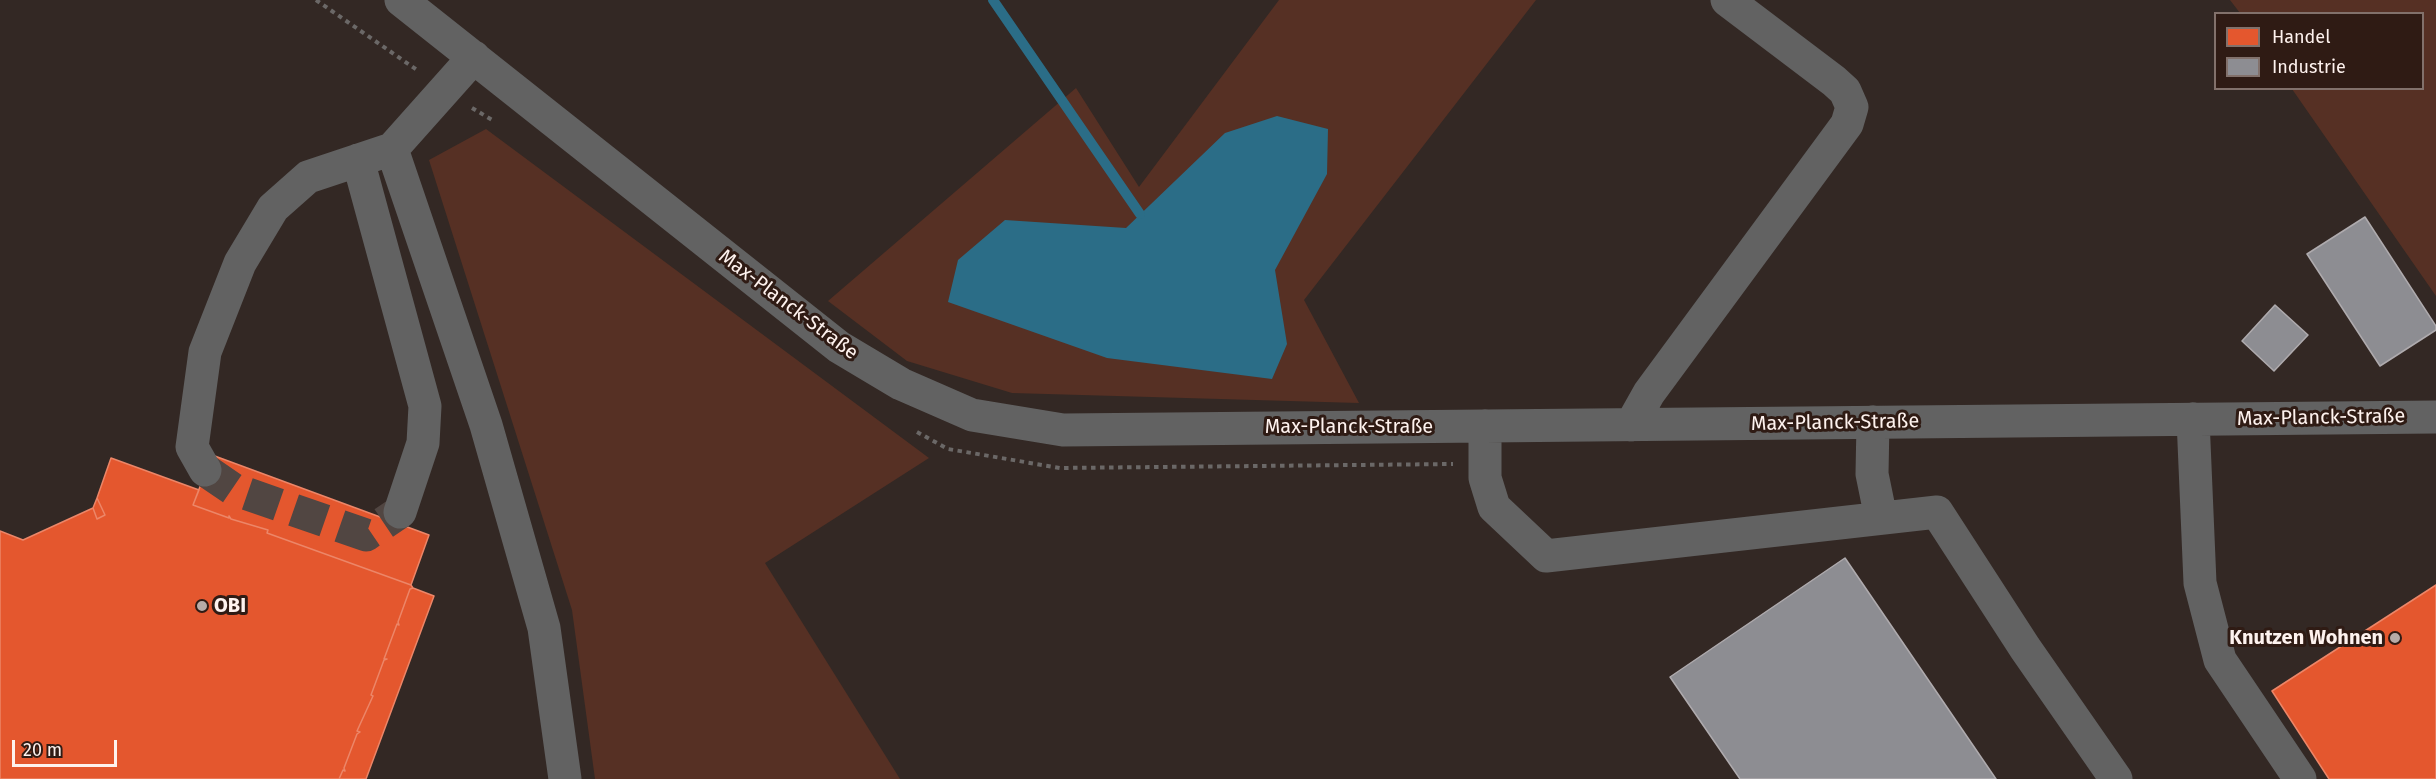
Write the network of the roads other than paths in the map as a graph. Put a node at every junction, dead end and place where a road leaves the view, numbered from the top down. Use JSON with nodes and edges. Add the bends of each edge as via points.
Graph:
{"nodes":[{"id":1,"x":401,"y":0,"type":"edge"},
{"id":2,"x":1727,"y":0,"type":"edge"},
{"id":3,"x":474,"y":57,"type":"junction"},
{"id":4,"x":392,"y":149,"type":"junction"},
{"id":5,"x":358,"y":160,"type":"junction"},
{"id":6,"x":2436,"y":417,"type":"edge"},
{"id":7,"x":2193,"y":419,"type":"junction"},
{"id":8,"x":1873,"y":422,"type":"junction"},
{"id":9,"x":1631,"y":425,"type":"junction"},
{"id":10,"x":1485,"y":426,"type":"junction"},
{"id":11,"x":206,"y":470,"type":"tunnel mouth"},
{"id":12,"x":400,"y":512,"type":"tunnel mouth"},
{"id":13,"x":1881,"y":518,"type":"junction"},
{"id":14,"x":565,"y":779,"type":"edge"},
{"id":15,"x":2116,"y":779,"type":"edge"},
{"id":16,"x":2300,"y":779,"type":"edge"}],
"edges":[{"from":1,"to":3,"type":"street","name":"Max-Planck-Straße"},
{"from":2,"to":9,"type":"street","via":[[1834,81],[1845,91],[1852,107],[1847,124],[1649,393]]},
{"from":3,"to":4,"type":"street"},
{"from":3,"to":10,"type":"street","name":"Max-Planck-Straße","via":[[839,347],[901,384],[972,415],[1063,430]]},
{"from":4,"to":5,"type":"street"},
{"from":4,"to":14,"type":"street","via":[[486,425],[544,628]]},
{"from":5,"to":11,"type":"street","via":[[308,177],[273,208],[240,263],[205,352],[192,447]]},
{"from":5,"to":12,"type":"street","via":[[425,406],[423,443]]},
{"from":6,"to":7,"type":"street","name":"Max-Planck-Straße"},
{"from":7,"to":8,"type":"street","name":"Max-Planck-Straße"},
{"from":7,"to":16,"type":"street","via":[[2199,583],[2220,660]]},
{"from":8,"to":9,"type":"street","name":"Max-Planck-Straße"},
{"from":8,"to":13,"type":"street","via":[[1872,474]]},
{"from":9,"to":10,"type":"street","name":"Max-Planck-Straße"},
{"from":10,"to":13,"type":"street","via":[[1485,478],[1494,507],[1545,556]]},
{"from":13,"to":15,"type":"street","via":[[1937,512]]}]}
